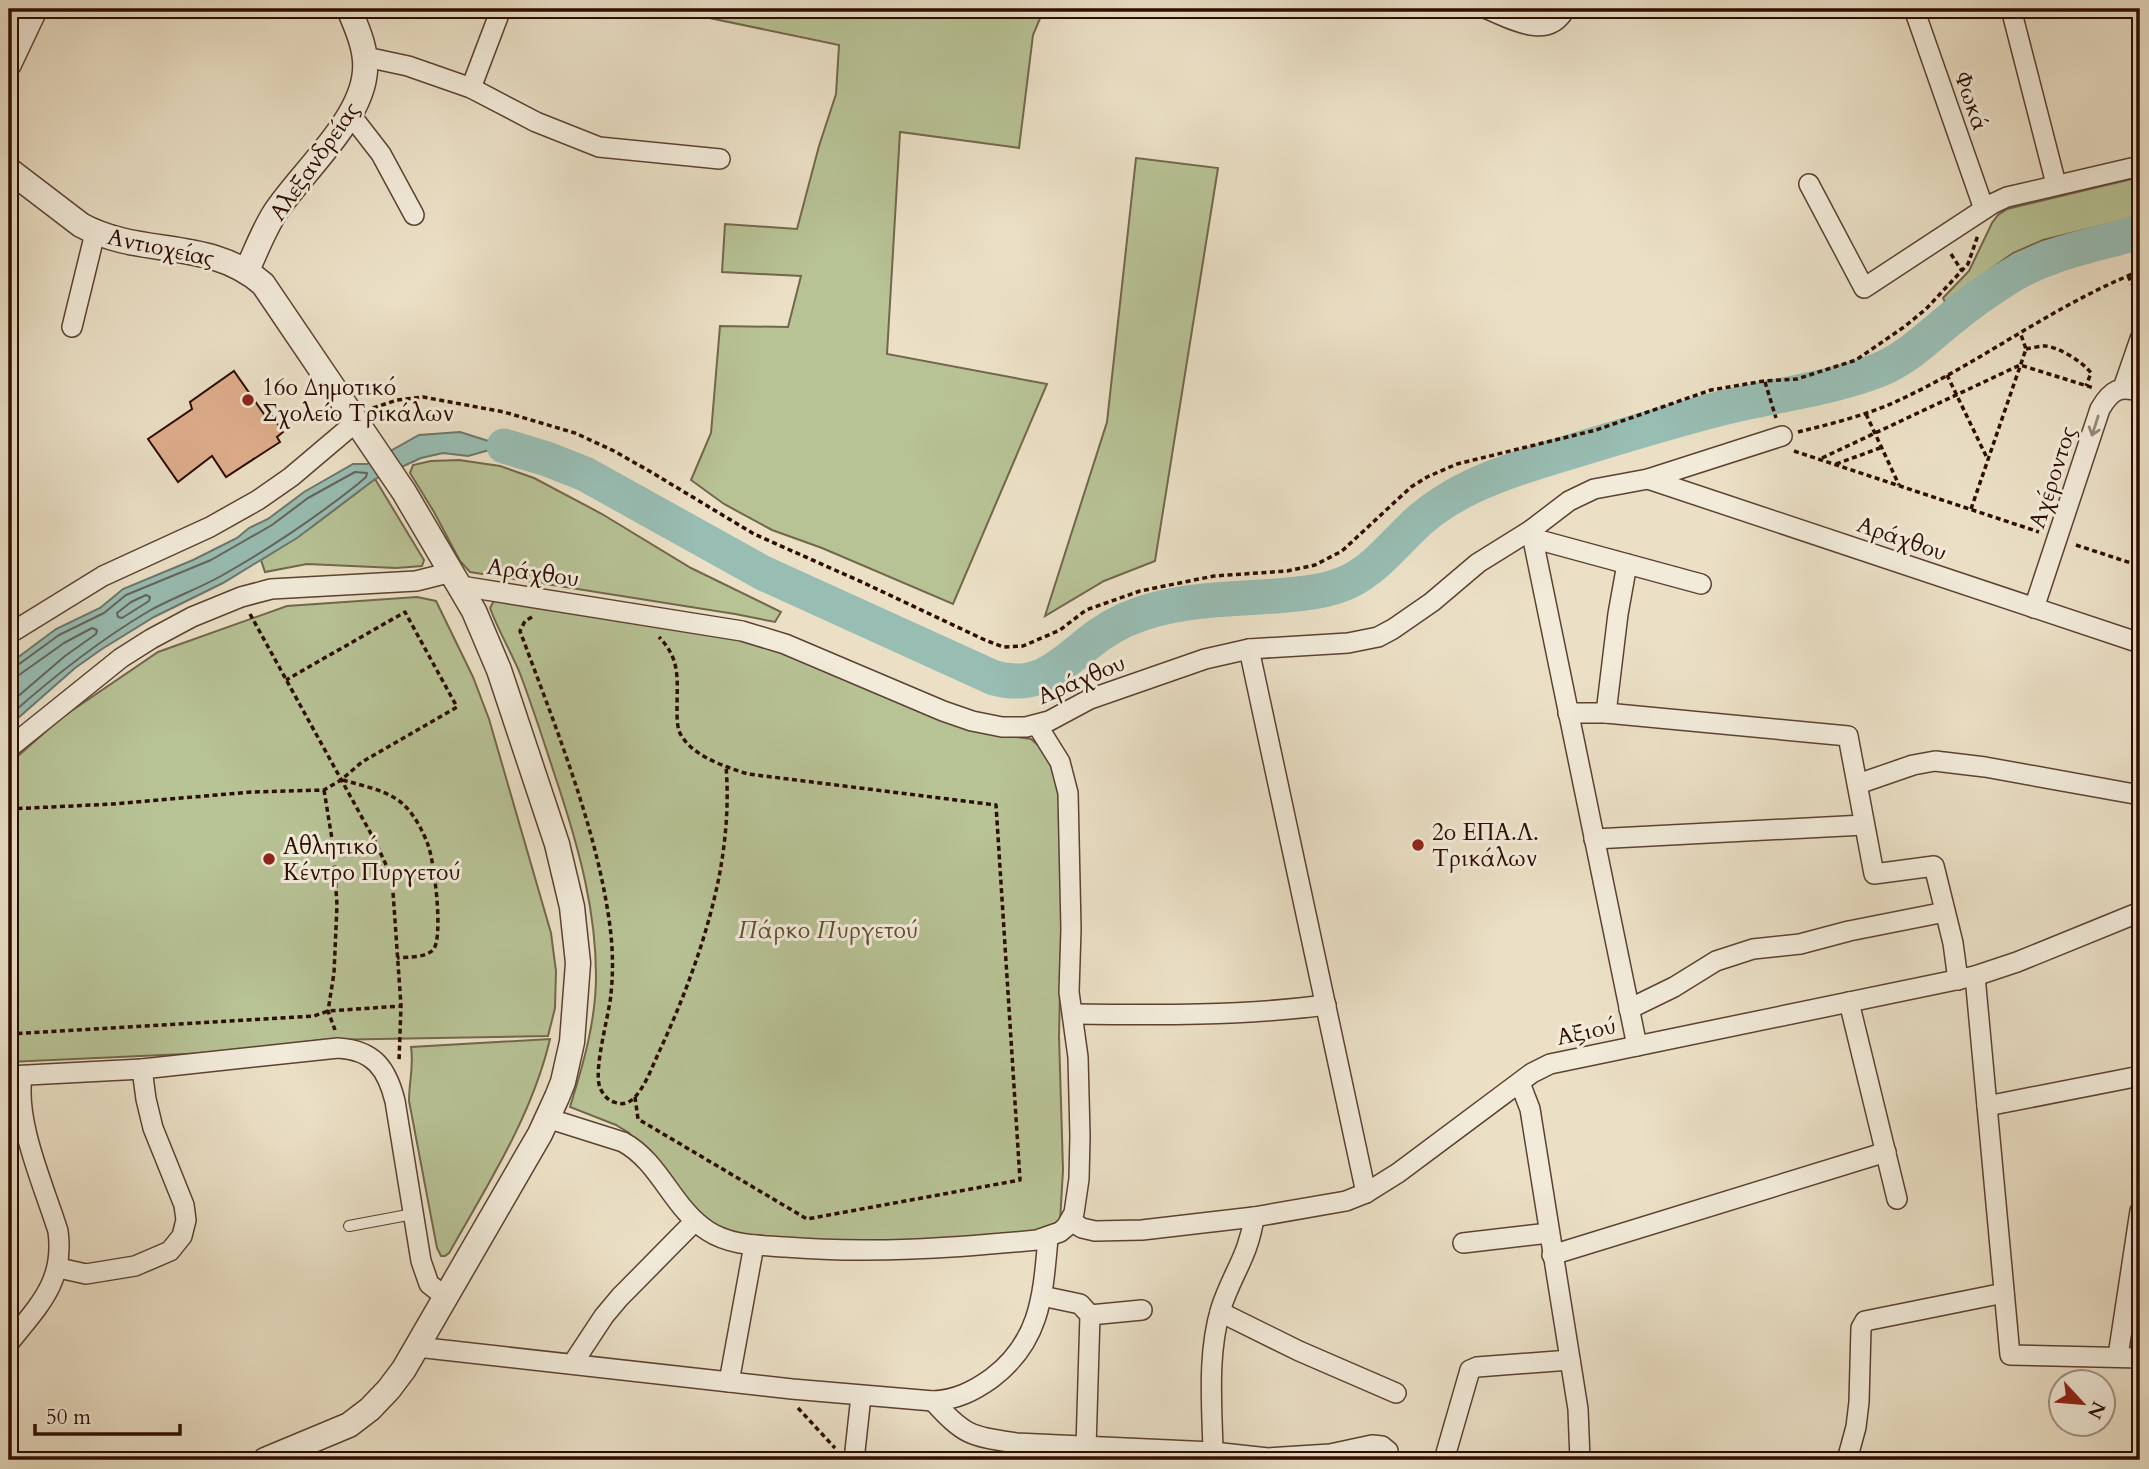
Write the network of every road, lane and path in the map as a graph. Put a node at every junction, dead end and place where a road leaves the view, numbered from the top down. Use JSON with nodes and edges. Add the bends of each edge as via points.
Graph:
{"nodes":[{"id":1,"x":35,"y":9,"type":"edge"},
{"id":2,"x":349,"y":9,"type":"edge"},
{"id":3,"x":500,"y":9,"type":"edge"},
{"id":4,"x":1487,"y":9,"type":"edge"},
{"id":5,"x":1565,"y":9,"type":"edge"},
{"id":6,"x":1914,"y":9,"type":"edge"},
{"id":7,"x":2011,"y":9,"type":"edge"},
{"id":8,"x":366,"y":57,"type":"junction"},
{"id":9,"x":9,"y":64,"type":"edge"},
{"id":10,"x":471,"y":88,"type":"junction"},
{"id":11,"x":350,"y":114,"type":"junction"},
{"id":12,"x":720,"y":159,"type":"dead end"},
{"id":13,"x":2140,"y":166,"type":"edge"},
{"id":14,"x":9,"y":170,"type":"edge"},
{"id":15,"x":1809,"y":184,"type":"dead end"},
{"id":16,"x":2056,"y":184,"type":"junction"},
{"id":17,"x":1984,"y":209,"type":"junction"},
{"id":18,"x":414,"y":215,"type":"dead end"},
{"id":19,"x":94,"y":233,"type":"junction"},
{"id":20,"x":247,"y":270,"type":"junction"},
{"id":21,"x":2140,"y":271,"type":"edge"},
{"id":22,"x":2128,"y":276,"type":"junction"},
{"id":23,"x":2140,"y":299,"type":"edge"},
{"id":24,"x":72,"y":327,"type":"dead end"},
{"id":25,"x":2020,"y":332,"type":"junction"},
{"id":26,"x":2140,"y":339,"type":"edge"},
{"id":27,"x":2026,"y":349,"type":"junction"},
{"id":28,"x":2020,"y":365,"type":"junction"},
{"id":29,"x":1947,"y":375,"type":"junction"},
{"id":30,"x":1764,"y":381,"type":"junction"},
{"id":31,"x":2086,"y":386,"type":"junction"},
{"id":32,"x":2125,"y":391,"type":"edge"},
{"id":33,"x":1956,"y":395,"type":"junction"},
{"id":34,"x":1865,"y":413,"type":"junction"},
{"id":35,"x":360,"y":427,"type":"junction"},
{"id":36,"x":1874,"y":434,"type":"junction"},
{"id":37,"x":1782,"y":436,"type":"junction"},
{"id":38,"x":1880,"y":448,"type":"junction"},
{"id":39,"x":1820,"y":459,"type":"junction"},
{"id":40,"x":1988,"y":460,"type":"junction"},
{"id":41,"x":1836,"y":464,"type":"junction"},
{"id":42,"x":1648,"y":479,"type":"junction"},
{"id":43,"x":1899,"y":485,"type":"junction"},
{"id":44,"x":1970,"y":509,"type":"junction"},
{"id":45,"x":1531,"y":534,"type":"junction"},
{"id":46,"x":2058,"y":539,"type":"junction"},
{"id":47,"x":1627,"y":564,"type":"junction"},
{"id":48,"x":2140,"y":566,"type":"edge"},
{"id":49,"x":457,"y":579,"type":"junction"},
{"id":50,"x":1701,"y":584,"type":"dead end"},
{"id":51,"x":241,"y":597,"type":"junction"},
{"id":52,"x":2034,"y":608,"type":"junction"},
{"id":53,"x":533,"y":616,"type":"dead end"},
{"id":54,"x":9,"y":634,"type":"edge"},
{"id":55,"x":658,"y":636,"type":"dead end"},
{"id":56,"x":2140,"y":643,"type":"edge"},
{"id":57,"x":1249,"y":649,"type":"junction"},
{"id":58,"x":286,"y":680,"type":"junction"},
{"id":59,"x":1568,"y":713,"type":"junction"},
{"id":60,"x":1606,"y":713,"type":"junction"},
{"id":61,"x":1037,"y":725,"type":"junction"},
{"id":62,"x":9,"y":748,"type":"edge"},
{"id":63,"x":726,"y":766,"type":"junction"},
{"id":64,"x":341,"y":780,"type":"junction"},
{"id":65,"x":1858,"y":784,"type":"junction"},
{"id":66,"x":324,"y":790,"type":"junction"},
{"id":67,"x":2140,"y":795,"type":"edge"},
{"id":68,"x":9,"y":809,"type":"edge"},
{"id":69,"x":1864,"y":825,"type":"junction"},
{"id":70,"x":1594,"y":839,"type":"junction"},
{"id":71,"x":1945,"y":912,"type":"junction"},
{"id":72,"x":2140,"y":912,"type":"edge"},
{"id":73,"x":397,"y":958,"type":"junction"},
{"id":74,"x":1967,"y":978,"type":"junction"},
{"id":75,"x":1849,"y":1002,"type":"junction"},
{"id":76,"x":1326,"y":1005,"type":"junction"},
{"id":77,"x":1629,"y":1009,"type":"junction"},
{"id":78,"x":328,"y":1012,"type":"junction"},
{"id":79,"x":1073,"y":1014,"type":"junction"},
{"id":80,"x":9,"y":1034,"type":"edge"},
{"id":81,"x":1637,"y":1046,"type":"junction"},
{"id":82,"x":346,"y":1049,"type":"junction"},
{"id":83,"x":142,"y":1069,"type":"junction"},
{"id":84,"x":15,"y":1076,"type":"edge"},
{"id":85,"x":2140,"y":1076,"type":"edge"},
{"id":86,"x":1520,"y":1083,"type":"junction"},
{"id":87,"x":635,"y":1097,"type":"junction"},
{"id":88,"x":1987,"y":1106,"type":"junction"},
{"id":89,"x":547,"y":1118,"type":"junction"},
{"id":90,"x":1886,"y":1152,"type":"junction"},
{"id":91,"x":1366,"y":1193,"type":"junction"},
{"id":92,"x":1897,"y":1199,"type":"dead end"},
{"id":93,"x":2140,"y":1211,"type":"edge"},
{"id":94,"x":413,"y":1214,"type":"junction"},
{"id":95,"x":1254,"y":1217,"type":"junction"},
{"id":96,"x":695,"y":1221,"type":"junction"},
{"id":97,"x":1071,"y":1221,"type":"junction"},
{"id":98,"x":349,"y":1226,"type":"dead end"},
{"id":99,"x":1549,"y":1233,"type":"junction"},
{"id":100,"x":1048,"y":1238,"type":"junction"},
{"id":101,"x":1463,"y":1243,"type":"dead end"},
{"id":102,"x":754,"y":1245,"type":"junction"},
{"id":103,"x":1552,"y":1255,"type":"junction"},
{"id":104,"x":59,"y":1268,"type":"junction"},
{"id":105,"x":2004,"y":1293,"type":"junction"},
{"id":106,"x":1042,"y":1296,"type":"junction"},
{"id":107,"x":447,"y":1298,"type":"junction"},
{"id":108,"x":1142,"y":1310,"type":"dead end"},
{"id":109,"x":1220,"y":1312,"type":"junction"},
{"id":110,"x":1090,"y":1315,"type":"junction"},
{"id":111,"x":9,"y":1343,"type":"edge"},
{"id":112,"x":417,"y":1346,"type":"junction"},
{"id":113,"x":2118,"y":1356,"type":"junction"},
{"id":114,"x":2140,"y":1358,"type":"edge"},
{"id":115,"x":1570,"y":1360,"type":"junction"},
{"id":116,"x":573,"y":1363,"type":"junction"},
{"id":117,"x":729,"y":1382,"type":"junction"},
{"id":118,"x":792,"y":1389,"type":"junction"},
{"id":119,"x":1396,"y":1393,"type":"dead end"},
{"id":120,"x":861,"y":1396,"type":"junction"},
{"id":121,"x":933,"y":1401,"type":"junction"},
{"id":122,"x":1086,"y":1447,"type":"junction"},
{"id":123,"x":1213,"y":1452,"type":"junction"},
{"id":124,"x":847,"y":1458,"type":"edge"},
{"id":125,"x":265,"y":1460,"type":"edge"},
{"id":126,"x":1388,"y":1460,"type":"edge"},
{"id":127,"x":1444,"y":1460,"type":"edge"},
{"id":128,"x":1580,"y":1460,"type":"edge"},
{"id":129,"x":1847,"y":1460,"type":"edge"}],
"edges":[{"from":1,"to":9,"type":"street"},
{"from":2,"to":8,"type":"street","name":"Αλεξανδρείας"},
{"from":3,"to":10,"type":"street"},
{"from":4,"to":5,"type":"street","via":[[1542,27],[1553,23]]},
{"from":6,"to":17,"type":"street","name":"Φωκά"},
{"from":7,"to":16,"type":"street"},
{"from":8,"to":10,"type":"street"},
{"from":8,"to":11,"type":"street","name":"Αλεξανδρείας","via":[[362,90]]},
{"from":10,"to":12,"type":"street","via":[[536,122],[599,147]]},
{"from":11,"to":18,"type":"street","via":[[381,154]]},
{"from":11,"to":20,"type":"street","name":"Αλεξανδρείας","via":[[276,211]]},
{"from":13,"to":16,"type":"street"},
{"from":14,"to":19,"type":"street","name":"Αντιοχείας"},
{"from":15,"to":17,"type":"street","via":[[1864,288]]},
{"from":16,"to":17,"type":"street","via":[[2007,197]]},
{"from":17,"to":30,"type":"path","via":[[1968,264],[1905,327],[1856,360],[1831,370]]},
{"from":19,"to":20,"type":"street","name":"Αντιοχείας","via":[[228,261]]},
{"from":19,"to":24,"type":"street"},
{"from":20,"to":35,"type":"street","via":[[263,284]]},
{"from":21,"to":22,"type":"path"},
{"from":22,"to":23,"type":"path"},
{"from":22,"to":25,"type":"path"},
{"from":25,"to":27,"type":"path"},
{"from":25,"to":29,"type":"path"},
{"from":26,"to":32,"type":"street","name":"Αχέροντος"},
{"from":27,"to":28,"type":"path"},
{"from":27,"to":31,"type":"path","via":[[2052,348],[2081,364],[2091,373]]},
{"from":28,"to":31,"type":"path"},
{"from":28,"to":33,"type":"path"},
{"from":28,"to":40,"type":"path"},
{"from":29,"to":33,"type":"path"},
{"from":29,"to":34,"type":"path"},
{"from":30,"to":35,"type":"path","via":[[1711,390],[1596,430],[1457,464],[1411,488],[1342,551],[1315,565],[1214,576],[1140,591],[1086,610],[1060,630],[1023,646],[1003,647],[754,534],[575,433],[505,412],[423,397],[374,407]]},
{"from":30,"to":37,"type":"path"},
{"from":31,"to":32,"type":"path"},
{"from":32,"to":46,"type":"street","name":"Αχέροντος","one_way":true,"via":[[2097,417]]},
{"from":33,"to":36,"type":"path"},
{"from":33,"to":40,"type":"path"},
{"from":34,"to":36,"type":"path"},
{"from":34,"to":37,"type":"path"},
{"from":35,"to":49,"type":"street"},
{"from":35,"to":54,"type":"street","via":[[258,500],[103,576]]},
{"from":36,"to":38,"type":"path"},
{"from":36,"to":39,"type":"path"},
{"from":37,"to":39,"type":"path","via":[[1787,449]]},
{"from":37,"to":42,"type":"street","name":"Αράχθου"},
{"from":38,"to":41,"type":"path"},
{"from":38,"to":43,"type":"path"},
{"from":39,"to":41,"type":"path"},
{"from":40,"to":44,"type":"path"},
{"from":41,"to":43,"type":"path"},
{"from":42,"to":45,"type":"street","name":"Αράχθου","via":[[1594,489],[1569,501]]},
{"from":42,"to":52,"type":"street","name":"Αράχθου"},
{"from":43,"to":44,"type":"path"},
{"from":44,"to":46,"type":"path"},
{"from":45,"to":47,"type":"street"},
{"from":45,"to":57,"type":"street","name":"Αράχθου","via":[[1478,563],[1433,602],[1378,637]]},
{"from":45,"to":59,"type":"street"},
{"from":46,"to":48,"type":"path"},
{"from":46,"to":52,"type":"street","name":"Αχέροντος"},
{"from":47,"to":50,"type":"street"},
{"from":47,"to":60,"type":"street"},
{"from":49,"to":51,"type":"street","via":[[271,589]]},
{"from":49,"to":61,"type":"street","name":"Αράχθου","via":[[742,631],[785,644],[972,721],[1002,727]]},
{"from":49,"to":89,"type":"street","via":[[499,670],[560,853],[572,907],[578,963],[575,1011],[563,1082]]},
{"from":51,"to":58,"type":"path"},
{"from":51,"to":62,"type":"street","via":[[192,617],[121,657]]},
{"from":52,"to":56,"type":"street","name":"Αράχθου"},
{"from":53,"to":87,"type":"path","via":[[520,631],[590,832],[607,908],[613,973],[598,1081],[612,1101],[624,1103]]},
{"from":55,"to":63,"type":"path","via":[[674,656],[682,736],[692,748]]},
{"from":57,"to":61,"type":"street","name":"Αράχθου","via":[[1151,676]]},
{"from":57,"to":76,"type":"street"},
{"from":58,"to":64,"type":"path"},
{"from":58,"to":64,"type":"path","via":[[405,612],[457,707],[362,762]]},
{"from":59,"to":60,"type":"street"},
{"from":59,"to":70,"type":"street"},
{"from":60,"to":65,"type":"street","via":[[1848,736]]},
{"from":61,"to":79,"type":"street","via":[[1060,762],[1066,782]]},
{"from":63,"to":87,"type":"path","via":[[728,796],[720,875],[710,913],[683,998]]},
{"from":63,"to":87,"type":"path","via":[[760,775],[996,805],[1020,1180],[807,1219],[638,1119]]},
{"from":64,"to":66,"type":"path"},
{"from":64,"to":73,"type":"path","via":[[388,869]]},
{"from":64,"to":73,"type":"path","via":[[390,795],[404,805],[429,846],[438,939],[434,950],[425,955]]},
{"from":65,"to":67,"type":"street","via":[[1935,761]]},
{"from":65,"to":69,"type":"street"},
{"from":66,"to":68,"type":"path"},
{"from":66,"to":78,"type":"path","via":[[337,905]]},
{"from":69,"to":70,"type":"street"},
{"from":69,"to":71,"type":"street","via":[[1874,874],[1934,866]]},
{"from":70,"to":77,"type":"street"},
{"from":71,"to":74,"type":"street"},
{"from":71,"to":77,"type":"street","via":[[1800,944],[1754,949],[1716,961]]},
{"from":72,"to":74,"type":"street","name":"Αξιού"},
{"from":73,"to":78,"type":"path","via":[[401,1006]]},
{"from":74,"to":75,"type":"street","name":"Αξιού"},
{"from":74,"to":88,"type":"street"},
{"from":75,"to":81,"type":"street","name":"Αξιού"},
{"from":75,"to":90,"type":"street"},
{"from":76,"to":79,"type":"street","via":[[1200,1015]]},
{"from":76,"to":91,"type":"street"},
{"from":77,"to":81,"type":"street"},
{"from":78,"to":80,"type":"path"},
{"from":78,"to":82,"type":"path"},
{"from":79,"to":97,"type":"street","via":[[1079,1057],[1080,1136]]},
{"from":81,"to":86,"type":"street","name":"Αξιού","via":[[1550,1064]]},
{"from":82,"to":83,"type":"street"},
{"from":82,"to":94,"type":"street","via":[[378,1063],[389,1079]]},
{"from":83,"to":84,"type":"street"},
{"from":83,"to":104,"type":"street","via":[[153,1128],[184,1205],[182,1236],[170,1251],[135,1266],[86,1274]]},
{"from":84,"to":104,"type":"street","via":[[21,1113],[58,1231]]},
{"from":85,"to":88,"type":"street"},
{"from":86,"to":91,"type":"street","name":"Αξιού"},
{"from":86,"to":99,"type":"street","via":[[1530,1109]]},
{"from":88,"to":105,"type":"street"},
{"from":89,"to":96,"type":"street","via":[[632,1147]]},
{"from":89,"to":107,"type":"street"},
{"from":90,"to":92,"type":"street"},
{"from":90,"to":103,"type":"street"},
{"from":91,"to":95,"type":"street","name":"Αξιού","via":[[1335,1204]]},
{"from":93,"to":113,"type":"street"},
{"from":94,"to":98,"type":"lane"},
{"from":94,"to":107,"type":"street","via":[[429,1284]]},
{"from":95,"to":97,"type":"street","name":"Αξιού","via":[[1121,1232],[1088,1230]]},
{"from":95,"to":109,"type":"street","via":[[1251,1240]]},
{"from":96,"to":102,"type":"street","via":[[720,1238]]},
{"from":96,"to":116,"type":"street","via":[[620,1297]]},
{"from":97,"to":100,"type":"street"},
{"from":99,"to":101,"type":"street"},
{"from":99,"to":103,"type":"street"},
{"from":100,"to":102,"type":"street","via":[[891,1251]]},
{"from":100,"to":106,"type":"street"},
{"from":102,"to":117,"type":"street"},
{"from":103,"to":115,"type":"street"},
{"from":104,"to":111,"type":"street"},
{"from":105,"to":113,"type":"street","via":[[2010,1355]]},
{"from":105,"to":129,"type":"street","via":[[1865,1321],[1856,1427]]},
{"from":106,"to":110,"type":"street","via":[[1080,1304]]},
{"from":106,"to":121,"type":"street","via":[[1032,1330],[1011,1361],[974,1390],[951,1400]]},
{"from":107,"to":112,"type":"street"},
{"from":108,"to":110,"type":"street"},
{"from":109,"to":119,"type":"street"},
{"from":109,"to":123,"type":"street","via":[[1212,1373]]},
{"from":110,"to":122,"type":"street"},
{"from":112,"to":116,"type":"street"},
{"from":112,"to":125,"type":"street","via":[[389,1390],[349,1425]]},
{"from":113,"to":114,"type":"street"},
{"from":115,"to":127,"type":"street","via":[[1470,1370]]},
{"from":115,"to":128,"type":"street","via":[[1580,1423]]},
{"from":116,"to":117,"type":"street"},
{"from":117,"to":118,"type":"street"},
{"from":118,"to":120,"type":"street"},
{"from":118,"to":124,"type":"path","via":[[797,1407]]},
{"from":120,"to":121,"type":"street"},
{"from":120,"to":124,"type":"street"},
{"from":121,"to":122,"type":"street","via":[[972,1435]]},
{"from":122,"to":123,"type":"street"},
{"from":123,"to":126,"type":"street","via":[[1289,1458],[1373,1445],[1388,1451]]}]}
